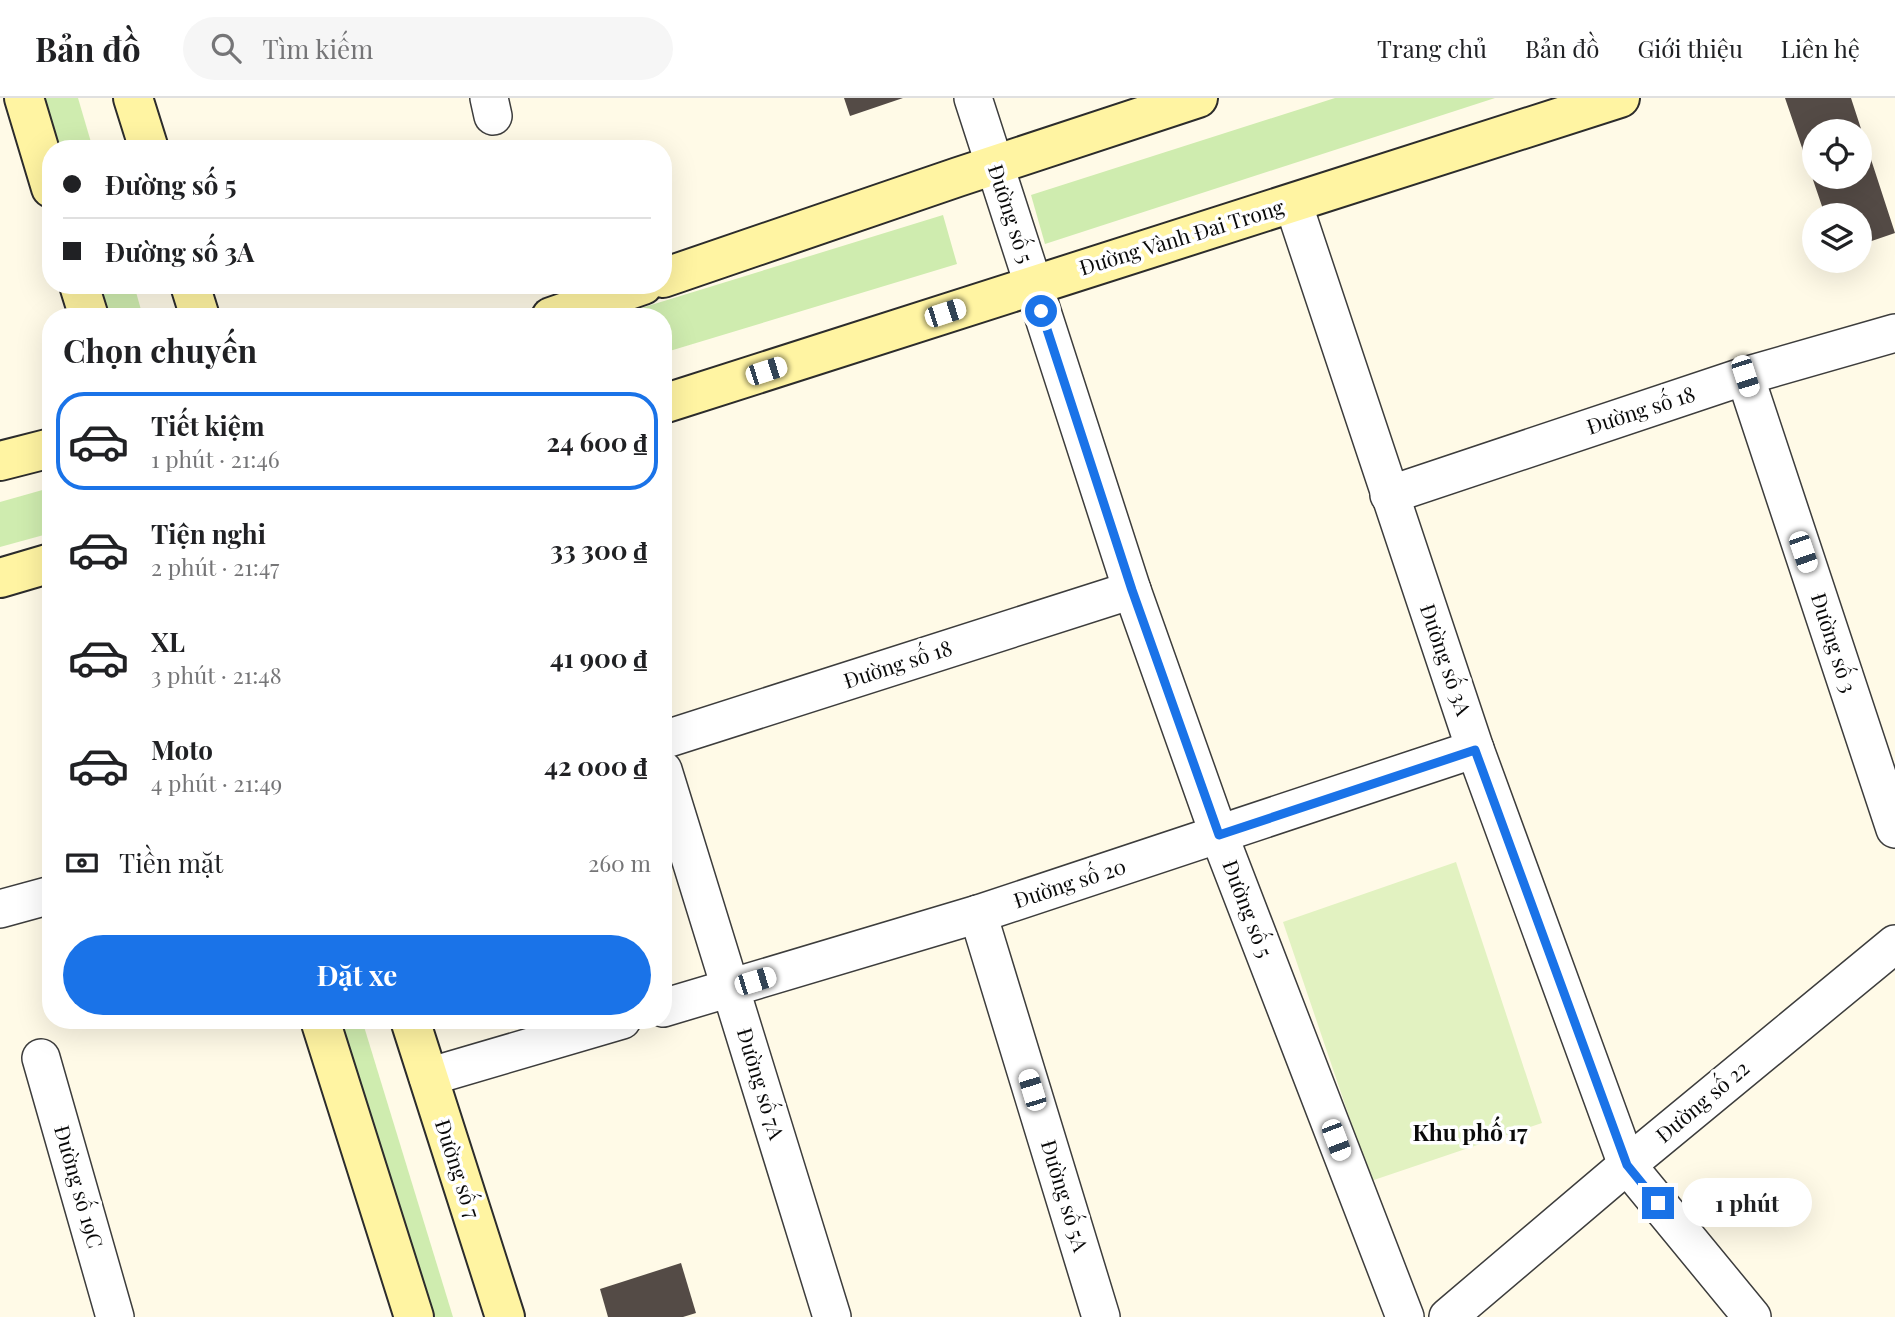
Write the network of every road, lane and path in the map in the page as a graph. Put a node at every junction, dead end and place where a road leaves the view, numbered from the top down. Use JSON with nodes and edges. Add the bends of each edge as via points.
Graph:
{"nodes":[{"id":1,"x":24,"y":98,"type":"edge"},
{"id":2,"x":133,"y":98,"type":"edge"},
{"id":3,"x":972,"y":98,"type":"edge"},
{"id":4,"x":1198,"y":98,"type":"edge"},
{"id":5,"x":1620,"y":98,"type":"edge"},
{"id":6,"x":146,"y":140,"type":"edge"},
{"id":7,"x":42,"y":158,"type":"edge"},
{"id":8,"x":995,"y":165,"type":"junction"},
{"id":9,"x":1293,"y":203,"type":"junction"},
{"id":10,"x":672,"y":275,"type":"edge"},
{"id":11,"x":1033,"y":285,"type":"junction"},
{"id":12,"x":617,"y":294,"type":"edge"},
{"id":13,"x":577,"y":308,"type":"edge"},
{"id":14,"x":1895,"y":333,"type":"edge"},
{"id":15,"x":1745,"y":376,"type":"junction"},
{"id":16,"x":672,"y":401,"type":"edge"},
{"id":17,"x":42,"y":450,"type":"edge"},
{"id":18,"x":0,"y":461,"type":"edge"},
{"id":19,"x":1389,"y":495,"type":"junction"},
{"id":20,"x":42,"y":566,"type":"edge"},
{"id":21,"x":0,"y":578,"type":"edge"},
{"id":22,"x":1132,"y":590,"type":"junction"},
{"id":23,"x":672,"y":737,"type":"edge"},
{"id":24,"x":1475,"y":750,"type":"junction"},
{"id":25,"x":672,"y":799,"type":"edge"},
{"id":26,"x":1895,"y":829,"type":"edge"},
{"id":27,"x":1219,"y":835,"type":"junction"},
{"id":28,"x":42,"y":897,"type":"edge"},
{"id":29,"x":0,"y":909,"type":"edge"},
{"id":30,"x":978,"y":914,"type":"junction"},
{"id":31,"x":1895,"y":944,"type":"edge"},
{"id":32,"x":731,"y":988,"type":"junction"},
{"id":33,"x":672,"y":1005,"type":"edge"},
{"id":34,"x":323,"y":1029,"type":"edge"},
{"id":35,"x":413,"y":1029,"type":"edge"},
{"id":36,"x":591,"y":1029,"type":"edge"},
{"id":37,"x":41,"y":1058,"type":"dead end"},
{"id":38,"x":428,"y":1077,"type":"junction"},
{"id":39,"x":1627,"y":1165,"type":"junction"},
{"id":40,"x":115,"y":1317,"type":"edge"},
{"id":41,"x":414,"y":1317,"type":"edge"},
{"id":42,"x":505,"y":1317,"type":"edge"},
{"id":43,"x":832,"y":1317,"type":"edge"},
{"id":44,"x":1101,"y":1317,"type":"edge"},
{"id":45,"x":1405,"y":1317,"type":"edge"},
{"id":46,"x":1448,"y":1317,"type":"edge"},
{"id":47,"x":1752,"y":1317,"type":"edge"}],
"edges":[{"from":1,"to":7,"type":"street"},
{"from":2,"to":6,"type":"street"},
{"from":3,"to":8,"type":"street","name":"Đường số 5"},
{"from":4,"to":8,"type":"street"},
{"from":5,"to":9,"type":"street","name":"Đường Vành Đai Trong"},
{"from":8,"to":10,"type":"street"},
{"from":8,"to":11,"type":"street","name":"Đường số 5"},
{"from":9,"to":11,"type":"street","name":"Đường Vành Đai Trong"},
{"from":9,"to":19,"type":"street","name":"Đường số 3A"},
{"from":11,"to":16,"type":"street","name":"Đường Vành Đai Trong"},
{"from":11,"to":22,"type":"street","name":"Đường số 5"},
{"from":12,"to":13,"type":"street"},
{"from":14,"to":15,"type":"street","name":"Đường số 18"},
{"from":15,"to":19,"type":"street","name":"Đường số 18"},
{"from":15,"to":26,"type":"street","name":"Đường số 3"},
{"from":17,"to":18,"type":"street"},
{"from":19,"to":24,"type":"street","name":"Đường số 3A"},
{"from":20,"to":21,"type":"street"},
{"from":22,"to":23,"type":"street","name":"Đường số 18"},
{"from":22,"to":27,"type":"street","name":"Đường số 5"},
{"from":24,"to":27,"type":"street","name":"Đường số 20"},
{"from":24,"to":39,"type":"street","name":"Đường số 3A"},
{"from":25,"to":32,"type":"street","name":"Đường số 7A"},
{"from":27,"to":30,"type":"street","name":"Đường số 20"},
{"from":27,"to":45,"type":"street","name":"Đường số 5"},
{"from":28,"to":29,"type":"street"},
{"from":30,"to":32,"type":"street","name":"Đường số 20"},
{"from":30,"to":44,"type":"street","name":"Đường số 5A"},
{"from":31,"to":39,"type":"street","name":"Đường số 22"},
{"from":32,"to":33,"type":"street","name":"Đường số 20"},
{"from":32,"to":43,"type":"street","name":"Đường số 7A"},
{"from":34,"to":41,"type":"street"},
{"from":35,"to":38,"type":"street","name":"Đường số 7"},
{"from":36,"to":38,"type":"street"},
{"from":37,"to":40,"type":"street","name":"Đường số 19C"},
{"from":38,"to":42,"type":"street","name":"Đường số 7"},
{"from":39,"to":46,"type":"street","name":"Đường số 22"},
{"from":39,"to":47,"type":"street","name":"Đường số 3A"}]}
